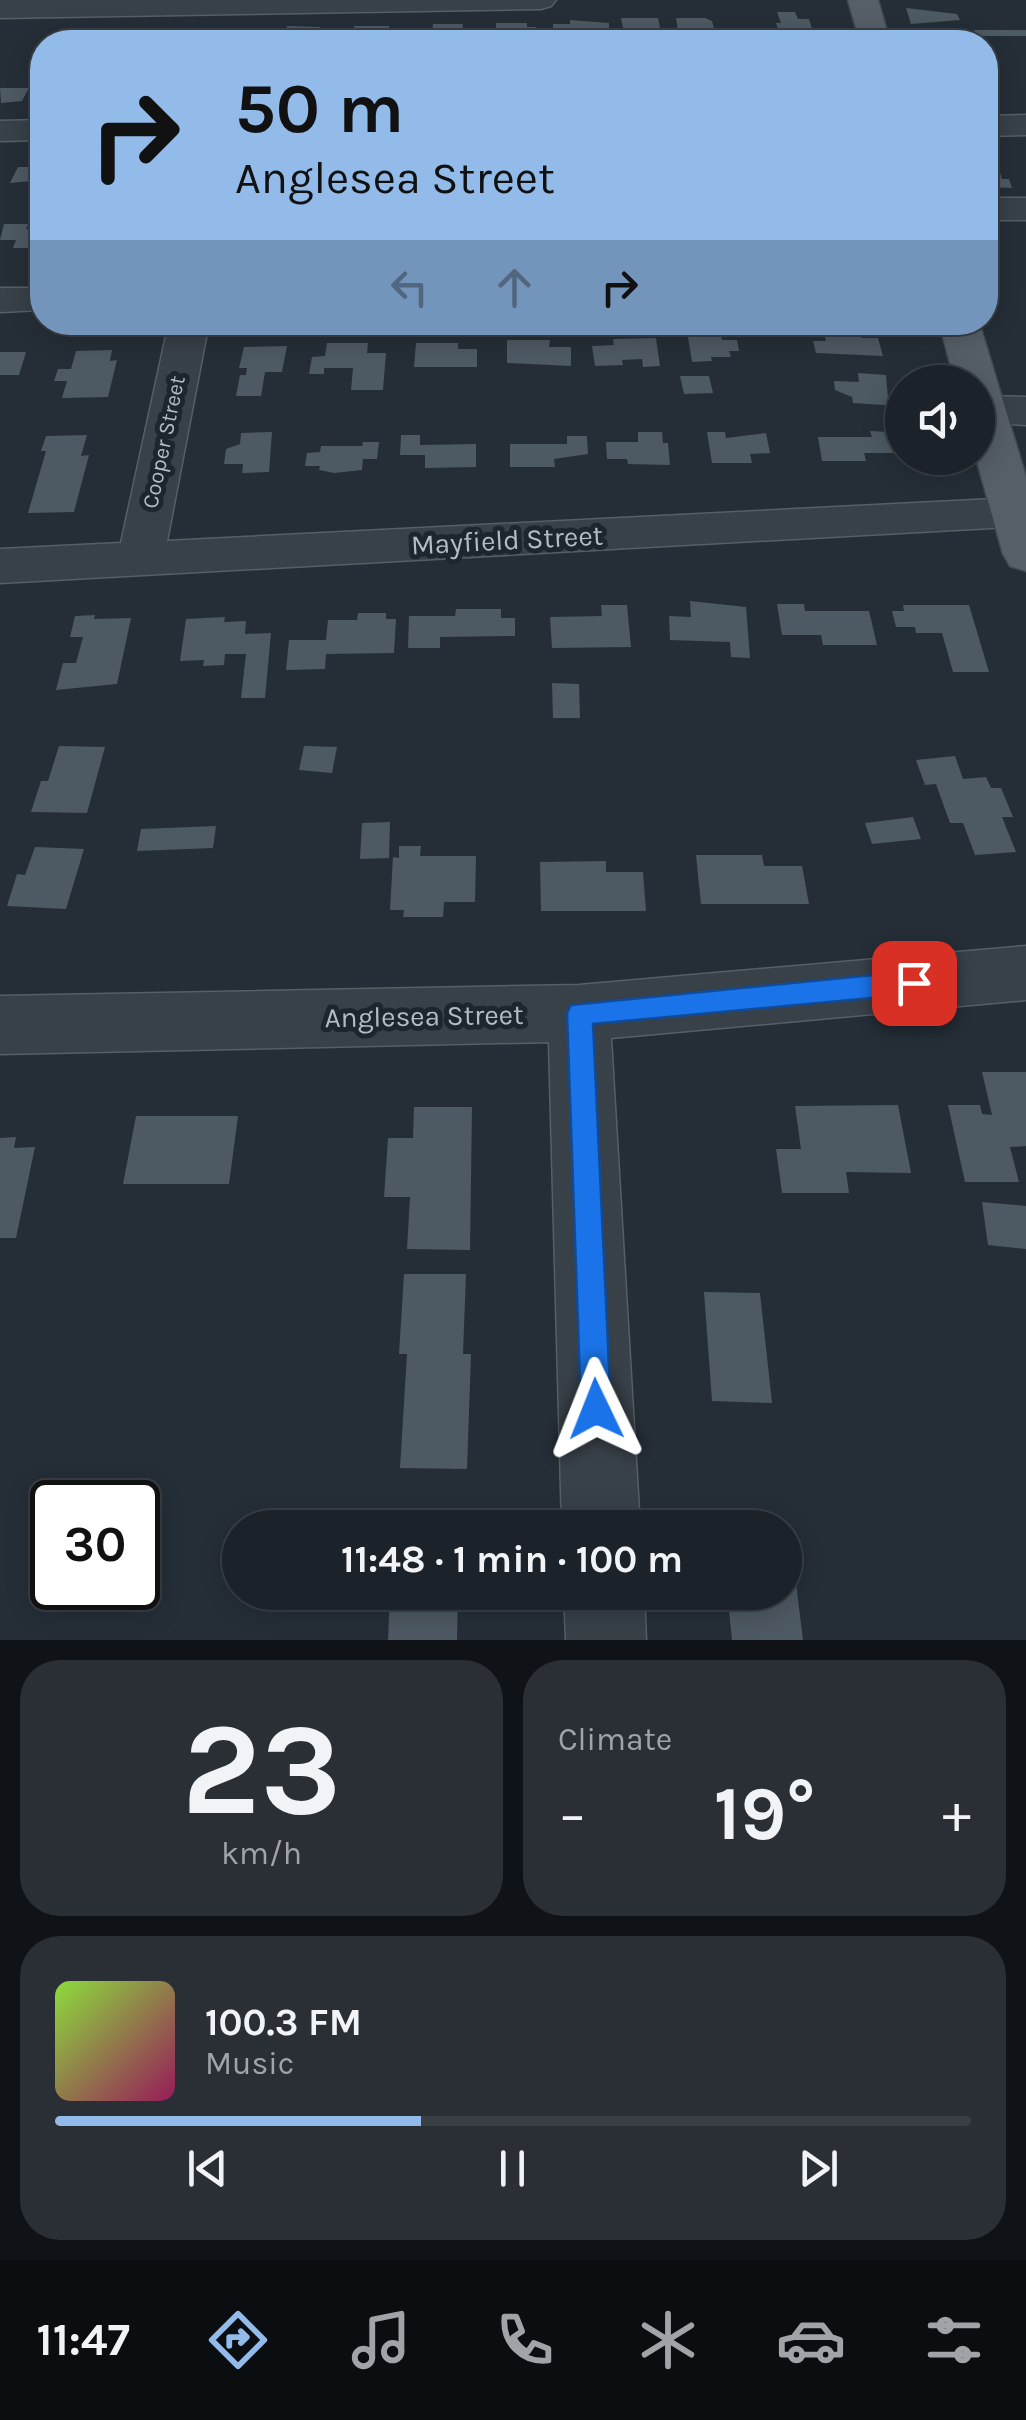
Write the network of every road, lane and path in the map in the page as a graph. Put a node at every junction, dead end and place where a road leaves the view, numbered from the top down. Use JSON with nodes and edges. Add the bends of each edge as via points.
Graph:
{"nodes":[{"id":1,"x":541,"y":0,"type":"edge"},
{"id":2,"x":864,"y":0,"type":"edge"},
{"id":3,"x":253,"y":3,"type":"edge"},
{"id":4,"x":0,"y":9,"type":"edge"},
{"id":5,"x":247,"y":30,"type":"edge"},
{"id":6,"x":872,"y":30,"type":"edge"},
{"id":7,"x":998,"y":126,"type":"edge"},
{"id":8,"x":1026,"y":126,"type":"edge"},
{"id":9,"x":30,"y":130,"type":"edge"},
{"id":10,"x":0,"y":131,"type":"edge"},
{"id":11,"x":998,"y":209,"type":"edge"},
{"id":12,"x":1026,"y":209,"type":"edge"},
{"id":13,"x":30,"y":299,"type":"edge"},
{"id":14,"x":0,"y":300,"type":"edge"},
{"id":15,"x":186,"y":335,"type":"edge"},
{"id":16,"x":964,"y":335,"type":"edge"},
{"id":17,"x":977,"y":365,"type":"edge"},
{"id":18,"x":995,"y":417,"type":"edge"},
{"id":19,"x":1020,"y":534,"type":"edge"},
{"id":20,"x":140,"y":562,"type":"junction"},
{"id":21,"x":7,"y":566,"type":"edge"},
{"id":22,"x":0,"y":612,"type":"edge"},
{"id":23,"x":1026,"y":972,"type":"edge"},
{"id":24,"x":580,"y":1013,"type":"junction"},
{"id":25,"x":0,"y":1025,"type":"edge"},
{"id":26,"x":600,"y":1510,"type":"edge"},
{"id":27,"x":605,"y":1610,"type":"edge"},
{"id":28,"x":606,"y":1640,"type":"edge"}],
"edges":[{"from":1,"to":3,"type":"street"},
{"from":2,"to":6,"type":"main road"},
{"from":3,"to":4,"type":"street"},
{"from":3,"to":5,"type":"street"},
{"from":7,"to":8,"type":"street"},
{"from":9,"to":10,"type":"street"},
{"from":11,"to":12,"type":"street"},
{"from":13,"to":14,"type":"street"},
{"from":15,"to":20,"type":"street","name":"Cooper Street"},
{"from":16,"to":17,"type":"main road"},
{"from":18,"to":19,"type":"main road"},
{"from":19,"to":20,"type":"street","name":"Mayfield Street"},
{"from":20,"to":21,"type":"street","name":"Mayfield Street"},
{"from":21,"to":22,"type":"street"},
{"from":23,"to":24,"type":"street","name":"Anglesea Street"},
{"from":24,"to":25,"type":"street","name":"Anglesea Street"},
{"from":24,"to":26,"type":"street"},
{"from":27,"to":28,"type":"street"}]}
